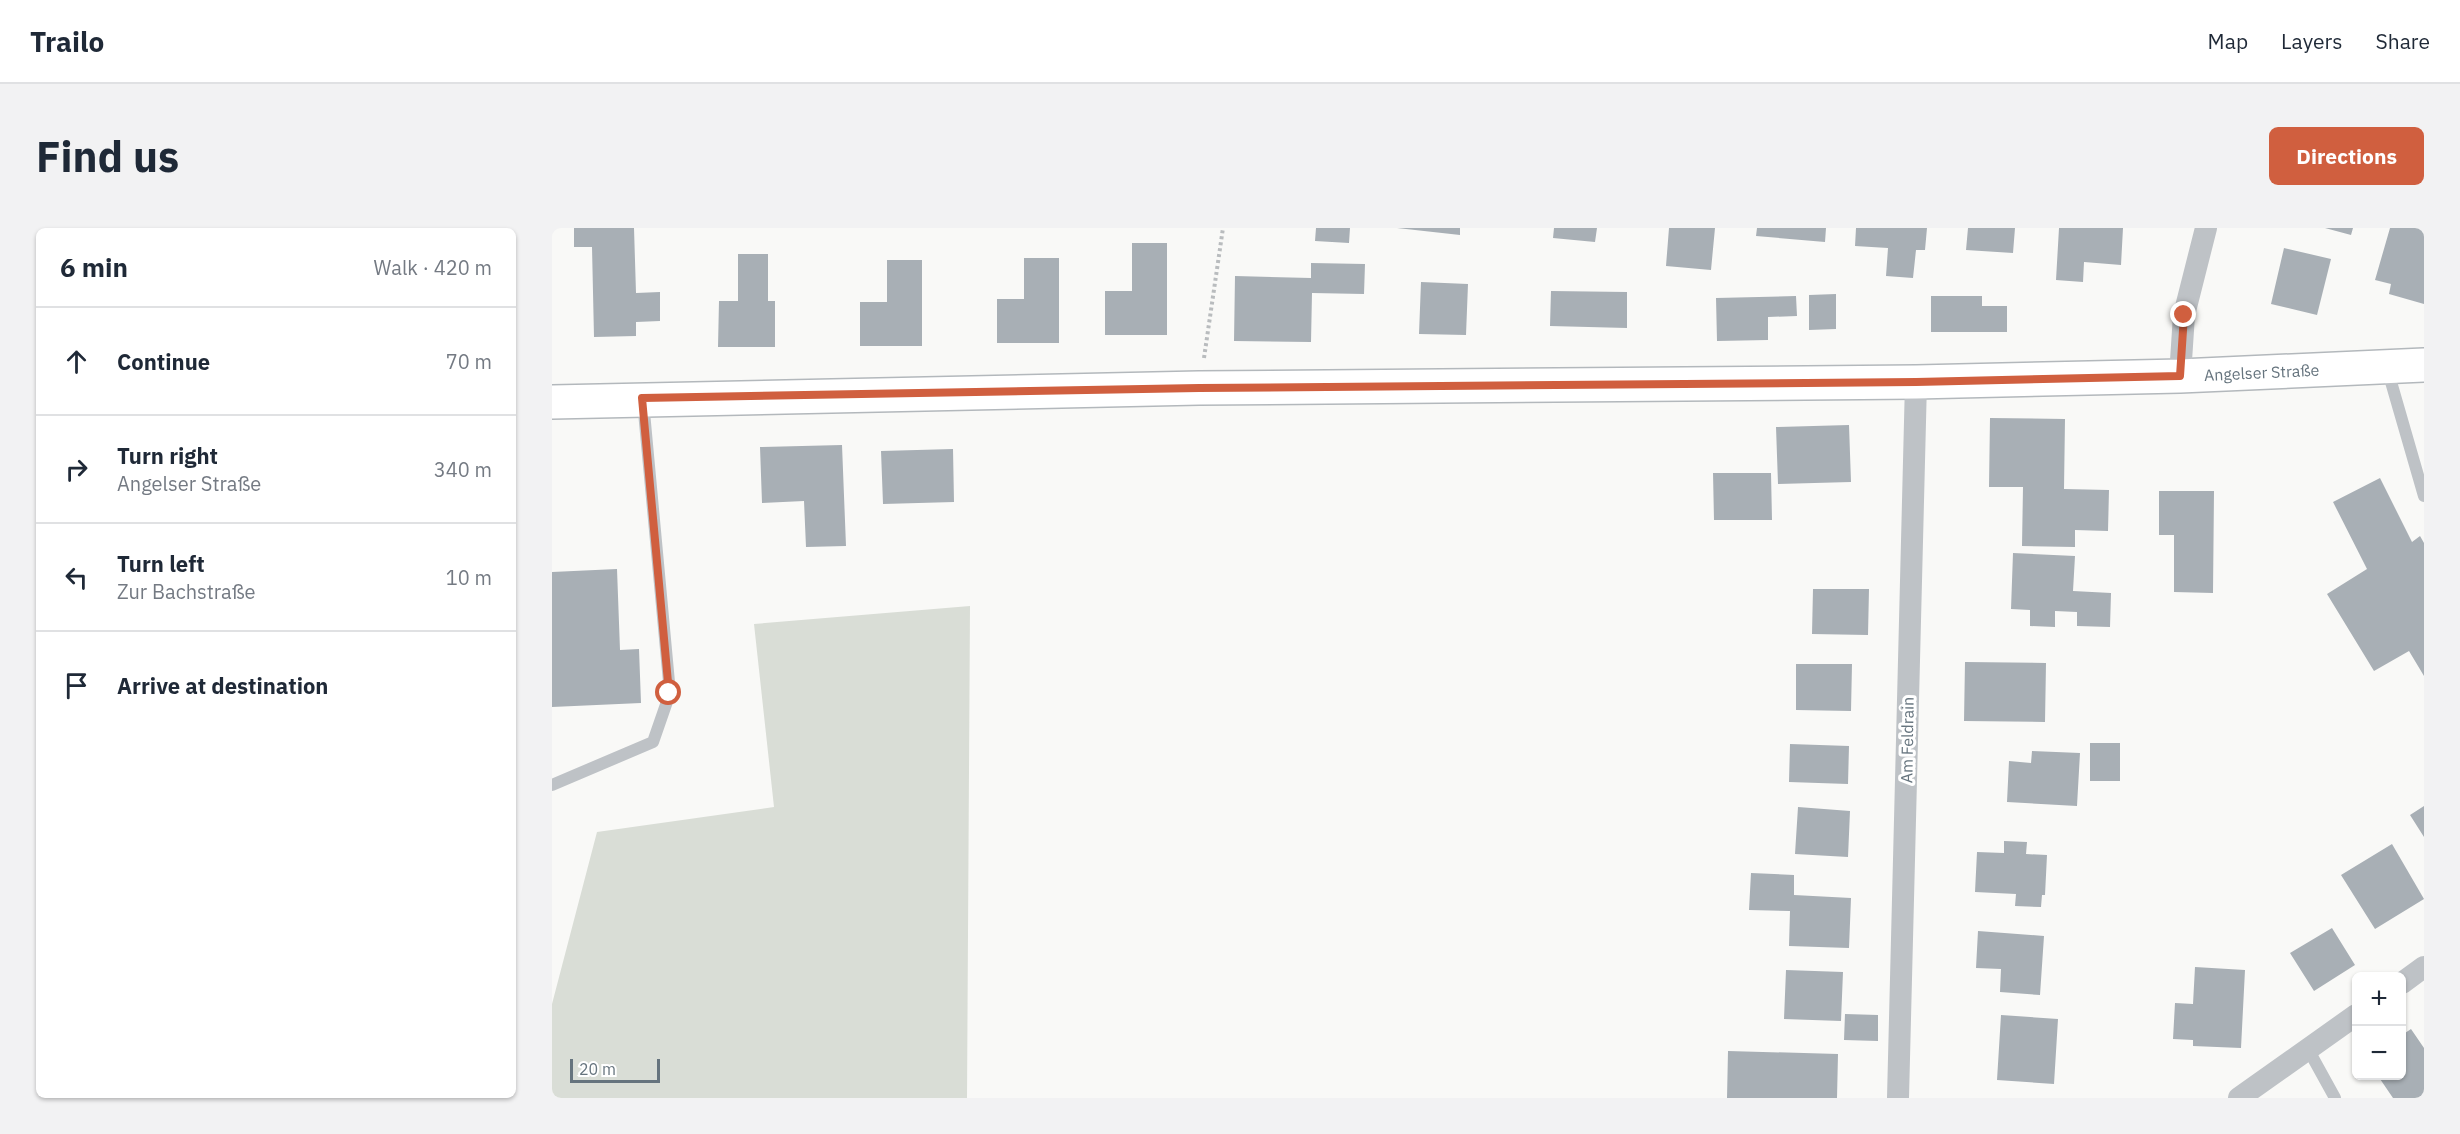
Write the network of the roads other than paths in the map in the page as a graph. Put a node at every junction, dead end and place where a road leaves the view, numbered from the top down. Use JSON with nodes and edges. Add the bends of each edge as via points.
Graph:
{"nodes":[{"id":1,"x":2206,"y":228,"type":"edge"},
{"id":2,"x":2424,"y":365,"type":"edge"},
{"id":3,"x":2387,"y":366,"type":"junction"},
{"id":4,"x":2180,"y":376,"type":"junction"},
{"id":5,"x":1916,"y":382,"type":"junction"},
{"id":6,"x":642,"y":398,"type":"junction"},
{"id":7,"x":552,"y":402,"type":"edge"},
{"id":8,"x":2424,"y":496,"type":"edge"},
{"id":9,"x":552,"y":785,"type":"edge"},
{"id":10,"x":2424,"y":967,"type":"edge"},
{"id":11,"x":2406,"y":980,"type":"edge"},
{"id":12,"x":2352,"y":1018,"type":"edge"},
{"id":13,"x":2308,"y":1049,"type":"junction"},
{"id":14,"x":1898,"y":1098,"type":"edge"},
{"id":15,"x":2239,"y":1098,"type":"edge"},
{"id":16,"x":2335,"y":1098,"type":"edge"}],
"edges":[{"from":1,"to":4,"type":"street","via":[[2184,315]]},
{"from":2,"to":3,"type":"main road","name":"Angelser Straße"},
{"from":3,"to":4,"type":"main road","name":"Angelser Straße"},
{"from":3,"to":8,"type":"lane"},
{"from":4,"to":5,"type":"main road","name":"Angelser Straße"},
{"from":5,"to":6,"type":"main road","name":"Angelser Straße","via":[[1199,388]]},
{"from":5,"to":14,"type":"street","name":"Am Feldrain"},
{"from":6,"to":7,"type":"main road","name":"Angelser Straße"},
{"from":6,"to":9,"type":"lane","via":[[669,693],[653,742]]},
{"from":10,"to":11,"type":"street"},
{"from":12,"to":13,"type":"street"},
{"from":13,"to":15,"type":"street"},
{"from":13,"to":16,"type":"lane"}]}
